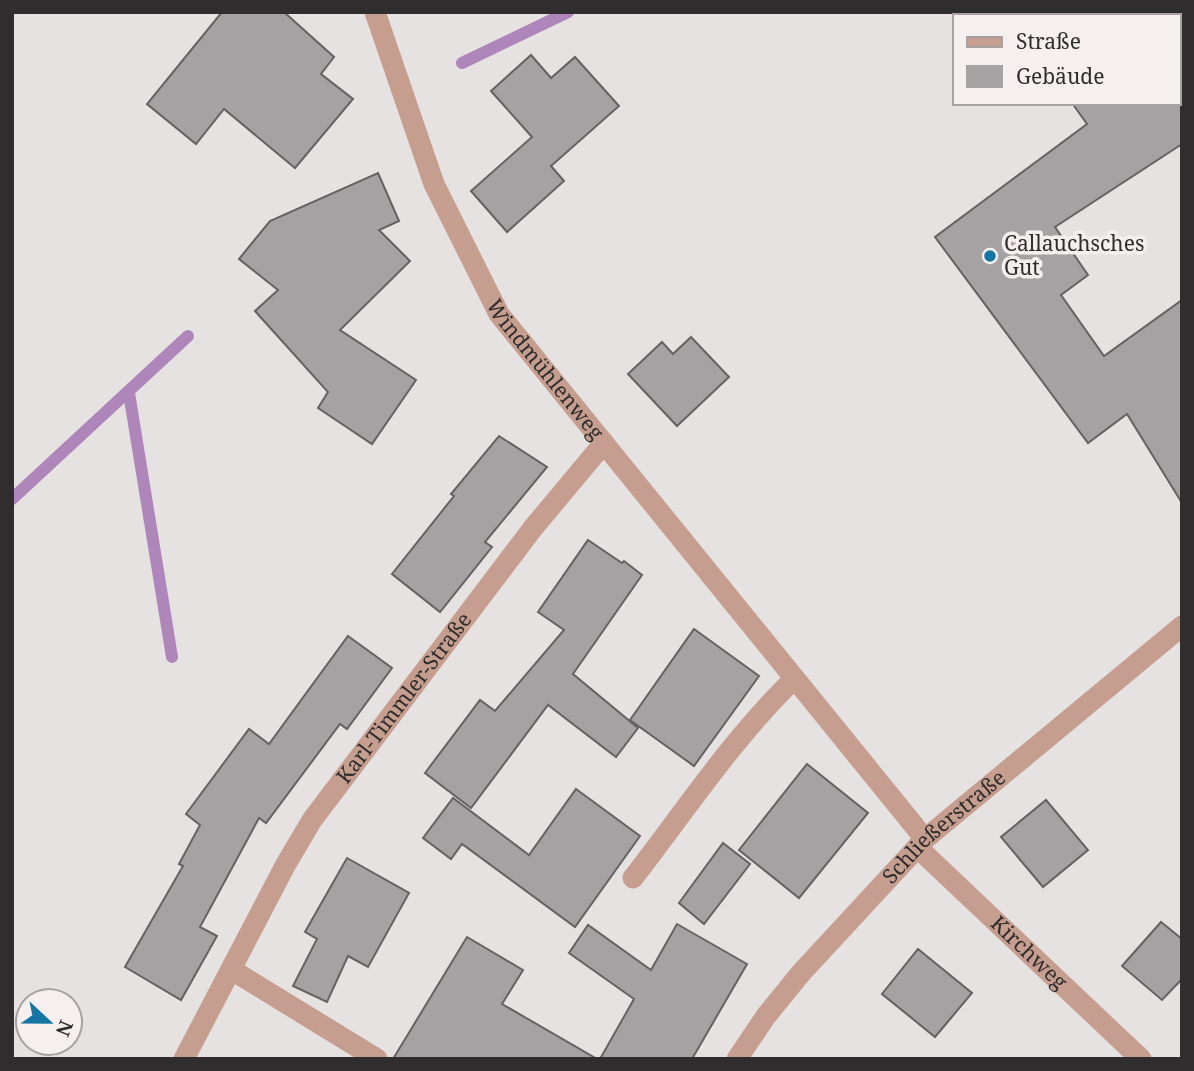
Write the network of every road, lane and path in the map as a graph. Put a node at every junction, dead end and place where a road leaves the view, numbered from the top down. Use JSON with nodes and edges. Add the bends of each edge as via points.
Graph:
{"nodes":[{"id":1,"x":375,"y":12,"type":"edge"},
{"id":2,"x":604,"y":443,"type":"junction"},
{"id":3,"x":1182,"y":626,"type":"edge"},
{"id":4,"x":794,"y":679,"type":"junction"},
{"id":5,"x":921,"y":843,"type":"junction"},
{"id":6,"x":634,"y":878,"type":"dead end"},
{"id":7,"x":232,"y":970,"type":"junction"},
{"id":8,"x":372,"y":1056,"type":"edge"},
{"id":9,"x":184,"y":1059,"type":"edge"},
{"id":10,"x":737,"y":1059,"type":"edge"},
{"id":11,"x":1141,"y":1059,"type":"edge"}],
"edges":[{"from":1,"to":2,"type":"street","name":"Windmühlenweg","via":[[434,184],[499,314]]},
{"from":2,"to":4,"type":"street","name":"Windmühlenweg"},
{"from":2,"to":7,"type":"street","name":"Karl-Timmler-Straße","via":[[516,550],[312,820]]},
{"from":3,"to":5,"type":"street","name":"Schließerstraße"},
{"from":4,"to":5,"type":"street","name":"Windmühlenweg"},
{"from":4,"to":6,"type":"street","via":[[732,750]]},
{"from":5,"to":10,"type":"street","name":"Schließerstraße","via":[[802,973]]},
{"from":5,"to":11,"type":"street","name":"Kirchweg"},
{"from":7,"to":8,"type":"street"},
{"from":7,"to":9,"type":"street","name":"Karl-Timmler-Straße"}]}
